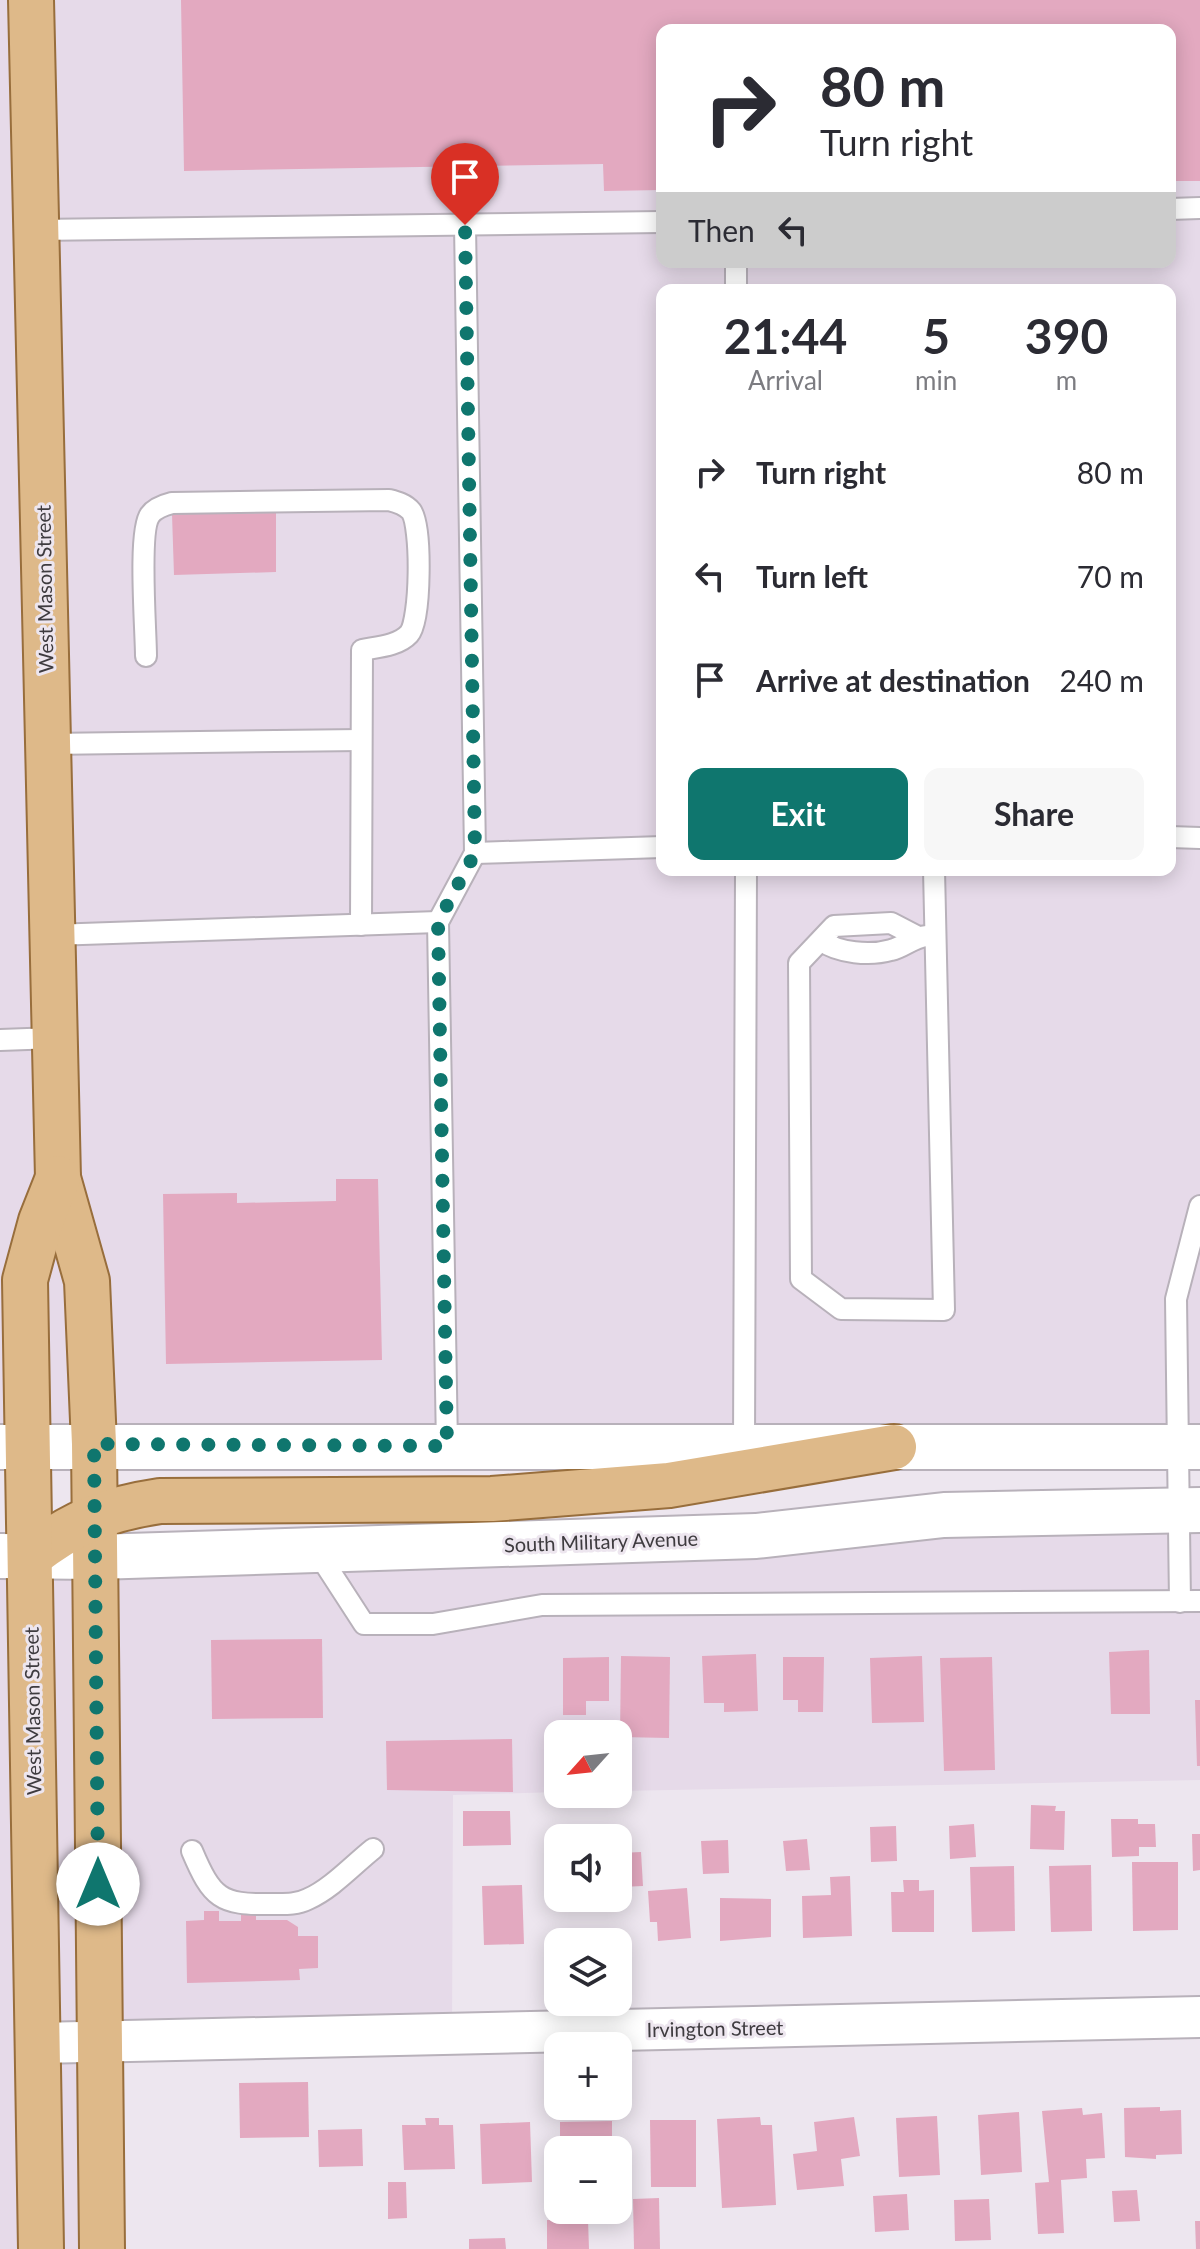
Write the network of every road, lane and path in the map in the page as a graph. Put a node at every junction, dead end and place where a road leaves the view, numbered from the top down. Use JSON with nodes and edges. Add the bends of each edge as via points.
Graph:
{"nodes":[{"id":1,"x":31,"y":0,"type":"edge"},
{"id":2,"x":1200,"y":208,"type":"edge"},
{"id":3,"x":1176,"y":209,"type":"edge"},
{"id":4,"x":656,"y":222,"type":"edge"},
{"id":5,"x":465,"y":225,"type":"junction"},
{"id":6,"x":36,"y":230,"type":"junction"},
{"id":7,"x":146,"y":656,"type":"dead end"},
{"id":8,"x":361,"y":740,"type":"junction"},
{"id":9,"x":48,"y":744,"type":"junction"},
{"id":10,"x":1176,"y":837,"type":"edge"},
{"id":11,"x":1200,"y":838,"type":"edge"},
{"id":12,"x":656,"y":847,"type":"edge"},
{"id":13,"x":475,"y":853,"type":"junction"},
{"id":14,"x":746,"y":876,"type":"edge"},
{"id":15,"x":933,"y":876,"type":"edge"},
{"id":16,"x":438,"y":922,"type":"junction"},
{"id":17,"x":361,"y":925,"type":"junction"},
{"id":18,"x":52,"y":935,"type":"junction"},
{"id":19,"x":927,"y":936,"type":"junction"},
{"id":20,"x":55,"y":1038,"type":"junction"},
{"id":21,"x":0,"y":1040,"type":"edge"},
{"id":22,"x":58,"y":1178,"type":"junction"},
{"id":23,"x":1200,"y":1206,"type":"edge"},
{"id":24,"x":94,"y":1444,"type":"junction"},
{"id":25,"x":447,"y":1446,"type":"junction"},
{"id":26,"x":744,"y":1446,"type":"junction"},
{"id":27,"x":894,"y":1447,"type":"junction"},
{"id":28,"x":1188,"y":1447,"type":"edge"},
{"id":29,"x":14,"y":1468,"type":"edge"},
{"id":30,"x":1188,"y":1510,"type":"edge"},
{"id":31,"x":95,"y":1536,"type":"junction"},
{"id":32,"x":316,"y":1550,"type":"junction"},
{"id":33,"x":15,"y":1556,"type":"edge"},
{"id":34,"x":1190,"y":1602,"type":"edge"},
{"id":35,"x":373,"y":1849,"type":"dead end"},
{"id":36,"x":192,"y":1851,"type":"dead end"},
{"id":37,"x":1200,"y":2017,"type":"edge"},
{"id":38,"x":99,"y":2042,"type":"junction"},
{"id":39,"x":38,"y":2043,"type":"junction"},
{"id":40,"x":41,"y":2249,"type":"edge"},
{"id":41,"x":102,"y":2249,"type":"edge"}],
"edges":[{"from":1,"to":6,"type":"main road","name":"West Mason Street"},
{"from":2,"to":3,"type":"lane"},
{"from":4,"to":5,"type":"lane"},
{"from":5,"to":6,"type":"lane"},
{"from":5,"to":13,"type":"lane"},
{"from":6,"to":9,"type":"main road","name":"West Mason Street"},
{"from":7,"to":8,"type":"lane","via":[[144,536],[151,513],[161,506],[389,500],[402,504],[413,513],[417,615],[405,638],[362,650]]},
{"from":8,"to":9,"type":"lane"},
{"from":8,"to":17,"type":"lane"},
{"from":9,"to":18,"type":"main road","name":"West Mason Street"},
{"from":10,"to":11,"type":"lane"},
{"from":12,"to":13,"type":"lane"},
{"from":13,"to":16,"type":"lane"},
{"from":14,"to":26,"type":"lane"},
{"from":15,"to":19,"type":"lane"},
{"from":16,"to":17,"type":"lane"},
{"from":16,"to":25,"type":"lane"},
{"from":17,"to":18,"type":"lane"},
{"from":18,"to":20,"type":"main road","name":"West Mason Street"},
{"from":19,"to":19,"type":"lane","via":[[944,1310],[841,1309],[801,1279],[799,963],[834,926],[891,923]]},
{"from":20,"to":21,"type":"lane"},
{"from":20,"to":22,"type":"main road","name":"West Mason Street"},
{"from":22,"to":24,"type":"main road","name":"West Mason Street","via":[[87,1281]]},
{"from":22,"to":29,"type":"main road","name":"West Mason Street","via":[[25,1280]]},
{"from":23,"to":28,"type":"lane","via":[[1176,1299]]},
{"from":24,"to":25,"type":"main road"},
{"from":24,"to":29,"type":"main road"},
{"from":24,"to":31,"type":"main road","name":"West Mason Street"},
{"from":25,"to":26,"type":"main road"},
{"from":26,"to":27,"type":"main road"},
{"from":27,"to":28,"type":"main road"},
{"from":27,"to":31,"type":"main road","via":[[669,1485],[492,1499],[160,1501],[116,1508]]},
{"from":28,"to":30,"type":"lane"},
{"from":29,"to":33,"type":"main road","name":"West Mason Street"},
{"from":30,"to":32,"type":"main road","name":"South Military Avenue","via":[[944,1515],[756,1536]]},
{"from":30,"to":34,"type":"lane"},
{"from":31,"to":32,"type":"main road","name":"South Military Avenue"},
{"from":31,"to":33,"type":"main road","name":"South Military Avenue"},
{"from":31,"to":38,"type":"main road","name":"West Mason Street"},
{"from":32,"to":34,"type":"lane","via":[[364,1624],[433,1624],[542,1605]]},
{"from":33,"to":39,"type":"main road","name":"West Mason Street"},
{"from":35,"to":36,"type":"lane","via":[[311,1898],[237,1904],[219,1898],[206,1883]]},
{"from":37,"to":38,"type":"street","name":"Irvington Street"},
{"from":38,"to":39,"type":"street","name":"Irvington Street"},
{"from":38,"to":41,"type":"main road","name":"West Mason Street"},
{"from":39,"to":40,"type":"main road","name":"West Mason Street"}]}
